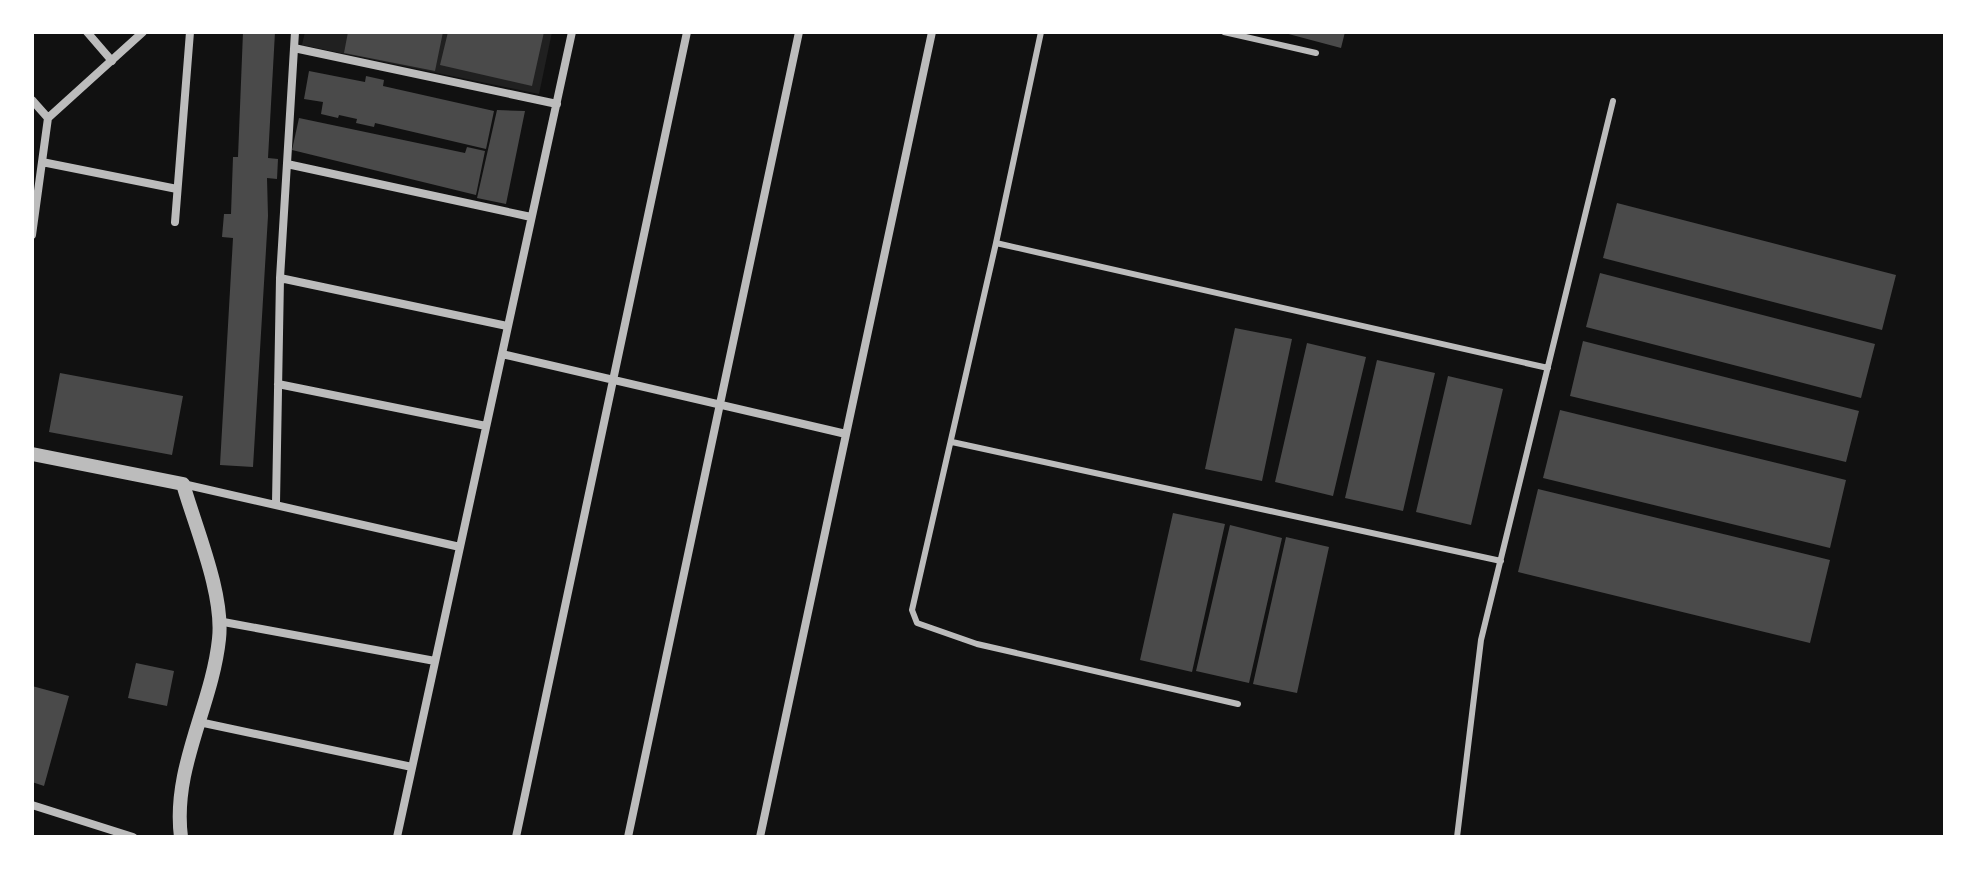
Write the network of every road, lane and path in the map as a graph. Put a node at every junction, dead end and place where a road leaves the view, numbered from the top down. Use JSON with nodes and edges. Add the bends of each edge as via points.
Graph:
{"nodes":[{"id":1,"x":87,"y":32,"type":"edge"},
{"id":2,"x":143,"y":32,"type":"edge"},
{"id":3,"x":190,"y":32,"type":"edge"},
{"id":4,"x":295,"y":32,"type":"edge"},
{"id":5,"x":572,"y":32,"type":"edge"},
{"id":6,"x":687,"y":32,"type":"edge"},
{"id":7,"x":799,"y":32,"type":"edge"},
{"id":8,"x":932,"y":32,"type":"edge"},
{"id":9,"x":1041,"y":32,"type":"edge"},
{"id":10,"x":1224,"y":32,"type":"edge"},
{"id":11,"x":294,"y":48,"type":"junction"},
{"id":12,"x":1316,"y":53,"type":"dead end"},
{"id":13,"x":112,"y":61,"type":"junction"},
{"id":14,"x":32,"y":100,"type":"edge"},
{"id":15,"x":1613,"y":101,"type":"dead end"},
{"id":16,"x":557,"y":104,"type":"junction"},
{"id":17,"x":48,"y":118,"type":"junction"},
{"id":18,"x":42,"y":162,"type":"junction"},
{"id":19,"x":287,"y":164,"type":"junction"},
{"id":20,"x":177,"y":189,"type":"junction"},
{"id":21,"x":531,"y":217,"type":"junction"},
{"id":22,"x":175,"y":222,"type":"dead end"},
{"id":23,"x":32,"y":235,"type":"edge"},
{"id":24,"x":996,"y":243,"type":"junction"},
{"id":25,"x":280,"y":278,"type":"junction"},
{"id":26,"x":507,"y":326,"type":"junction"},
{"id":27,"x":502,"y":354,"type":"junction"},
{"id":28,"x":1548,"y":368,"type":"junction"},
{"id":29,"x":612,"y":380,"type":"junction"},
{"id":30,"x":278,"y":384,"type":"junction"},
{"id":31,"x":719,"y":405,"type":"junction"},
{"id":32,"x":486,"y":426,"type":"junction"},
{"id":33,"x":846,"y":434,"type":"junction"},
{"id":34,"x":952,"y":442,"type":"junction"},
{"id":35,"x":32,"y":454,"type":"edge"},
{"id":36,"x":183,"y":484,"type":"junction"},
{"id":37,"x":276,"y":503,"type":"junction"},
{"id":38,"x":460,"y":547,"type":"junction"},
{"id":39,"x":1501,"y":561,"type":"junction"},
{"id":40,"x":218,"y":621,"type":"junction"},
{"id":41,"x":435,"y":661,"type":"junction"},
{"id":42,"x":1238,"y":704,"type":"dead end"},
{"id":43,"x":199,"y":722,"type":"junction"},
{"id":44,"x":412,"y":767,"type":"junction"},
{"id":45,"x":32,"y":805,"type":"edge"},
{"id":46,"x":133,"y":837,"type":"edge"},
{"id":47,"x":181,"y":837,"type":"edge"},
{"id":48,"x":397,"y":837,"type":"edge"},
{"id":49,"x":516,"y":837,"type":"edge"},
{"id":50,"x":628,"y":837,"type":"edge"},
{"id":51,"x":760,"y":837,"type":"edge"},
{"id":52,"x":1457,"y":837,"type":"edge"}],
"edges":[{"from":1,"to":13,"type":"street"},
{"from":2,"to":13,"type":"street"},
{"from":3,"to":20,"type":"street"},
{"from":4,"to":11,"type":"street"},
{"from":5,"to":16,"type":"street"},
{"from":6,"to":29,"type":"street"},
{"from":7,"to":31,"type":"street"},
{"from":8,"to":33,"type":"street"},
{"from":9,"to":24,"type":"lane"},
{"from":10,"to":12,"type":"lane"},
{"from":11,"to":16,"type":"street"},
{"from":11,"to":19,"type":"street"},
{"from":13,"to":17,"type":"street"},
{"from":14,"to":17,"type":"street"},
{"from":15,"to":28,"type":"lane"},
{"from":16,"to":21,"type":"street"},
{"from":17,"to":18,"type":"street"},
{"from":18,"to":20,"type":"street"},
{"from":18,"to":23,"type":"street"},
{"from":19,"to":21,"type":"street"},
{"from":19,"to":25,"type":"street"},
{"from":20,"to":22,"type":"street"},
{"from":21,"to":26,"type":"street"},
{"from":24,"to":28,"type":"lane"},
{"from":24,"to":34,"type":"lane"},
{"from":25,"to":26,"type":"street"},
{"from":25,"to":30,"type":"street"},
{"from":26,"to":27,"type":"street"},
{"from":27,"to":29,"type":"street"},
{"from":27,"to":32,"type":"street"},
{"from":28,"to":39,"type":"lane"},
{"from":29,"to":31,"type":"street"},
{"from":29,"to":49,"type":"street"},
{"from":30,"to":32,"type":"street"},
{"from":30,"to":37,"type":"street"},
{"from":31,"to":33,"type":"street"},
{"from":31,"to":50,"type":"street"},
{"from":32,"to":38,"type":"street"},
{"from":33,"to":51,"type":"street"},
{"from":34,"to":39,"type":"lane"},
{"from":34,"to":42,"type":"lane","via":[[912,610],[917,623],[977,644]]},
{"from":35,"to":36,"type":"street"},
{"from":36,"to":37,"type":"street"},
{"from":36,"to":40,"type":"street"},
{"from":37,"to":38,"type":"street"},
{"from":38,"to":41,"type":"street"},
{"from":39,"to":52,"type":"lane","via":[[1481,640]]},
{"from":40,"to":41,"type":"street"},
{"from":40,"to":43,"type":"street","via":[[214,672]]},
{"from":41,"to":44,"type":"street"},
{"from":43,"to":44,"type":"street"},
{"from":43,"to":47,"type":"street","via":[[182,779]]},
{"from":44,"to":48,"type":"street"},
{"from":45,"to":46,"type":"street"}]}
